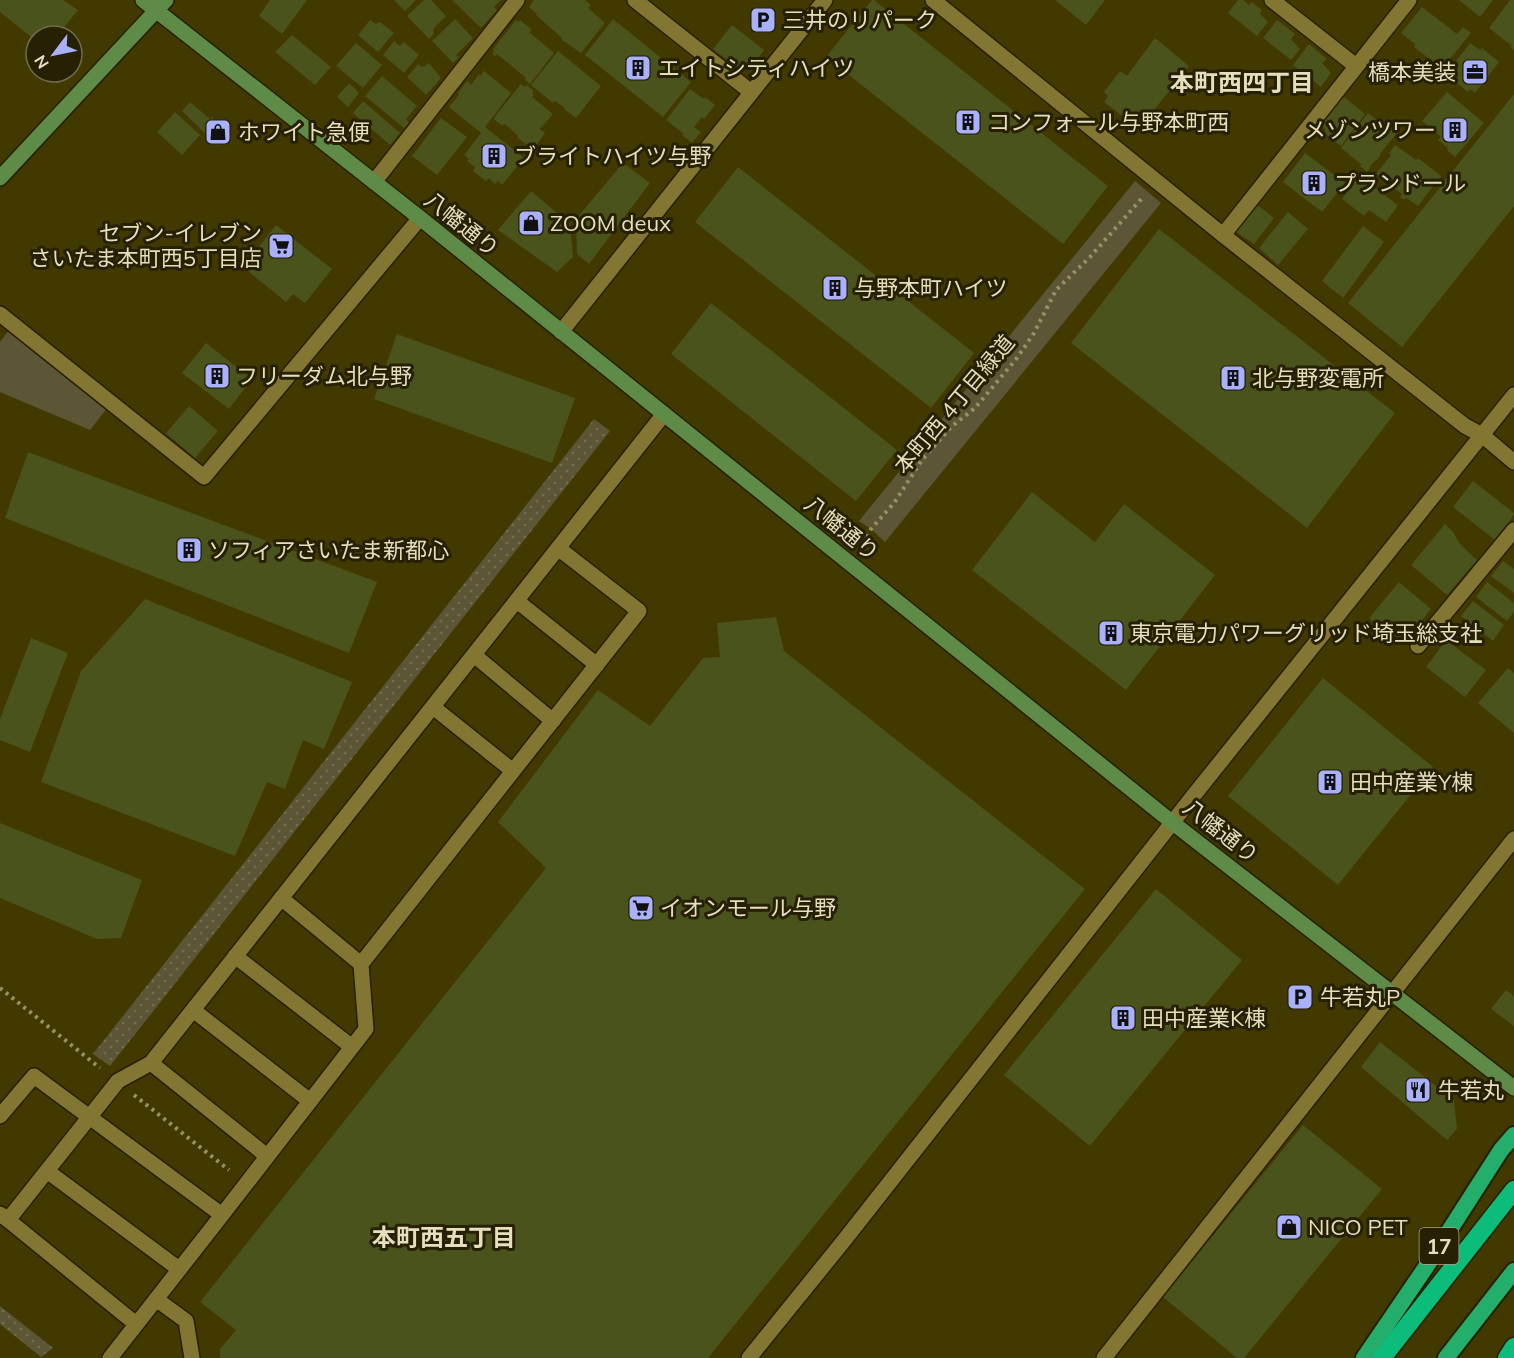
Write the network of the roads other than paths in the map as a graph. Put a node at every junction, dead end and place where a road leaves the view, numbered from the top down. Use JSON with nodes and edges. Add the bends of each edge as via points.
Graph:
{"nodes":[{"id":1,"x":143,"y":0,"type":"edge"},
{"id":2,"x":517,"y":0,"type":"edge"},
{"id":3,"x":635,"y":0,"type":"edge"},
{"id":4,"x":825,"y":0,"type":"edge"},
{"id":5,"x":933,"y":0,"type":"edge"},
{"id":6,"x":1272,"y":0,"type":"edge"},
{"id":7,"x":1409,"y":0,"type":"edge"},
{"id":8,"x":161,"y":5,"type":"edge"},
{"id":9,"x":1356,"y":66,"type":"junction"},
{"id":10,"x":751,"y":92,"type":"junction"},
{"id":11,"x":0,"y":177,"type":"edge"},
{"id":12,"x":374,"y":182,"type":"junction"},
{"id":13,"x":420,"y":218,"type":"junction"},
{"id":14,"x":1223,"y":235,"type":"junction"},
{"id":15,"x":0,"y":314,"type":"edge"},
{"id":16,"x":561,"y":332,"type":"junction"},
{"id":17,"x":1514,"y":395,"type":"edge"},
{"id":18,"x":664,"y":414,"type":"junction"},
{"id":19,"x":1482,"y":435,"type":"junction"},
{"id":20,"x":1514,"y":462,"type":"edge"},
{"id":21,"x":1514,"y":530,"type":"edge"},
{"id":22,"x":558,"y":548,"type":"junction"},
{"id":23,"x":517,"y":601,"type":"junction"},
{"id":24,"x":1418,"y":646,"type":"dead end"},
{"id":25,"x":474,"y":655,"type":"junction"},
{"id":26,"x":597,"y":665,"type":"junction"},
{"id":27,"x":433,"y":707,"type":"junction"},
{"id":28,"x":553,"y":721,"type":"junction"},
{"id":29,"x":513,"y":771,"type":"junction"},
{"id":30,"x":1173,"y":823,"type":"junction"},
{"id":31,"x":1514,"y":839,"type":"edge"},
{"id":32,"x":281,"y":898,"type":"junction"},
{"id":33,"x":235,"y":956,"type":"junction"},
{"id":34,"x":362,"y":963,"type":"junction"},
{"id":35,"x":1392,"y":992,"type":"junction"},
{"id":36,"x":193,"y":1010,"type":"junction"},
{"id":37,"x":352,"y":1047,"type":"junction"},
{"id":38,"x":151,"y":1063,"type":"junction"},
{"id":39,"x":1514,"y":1088,"type":"edge"},
{"id":40,"x":310,"y":1101,"type":"junction"},
{"id":41,"x":0,"y":1116,"type":"edge"},
{"id":42,"x":89,"y":1117,"type":"junction"},
{"id":43,"x":1514,"y":1135,"type":"edge"},
{"id":44,"x":267,"y":1156,"type":"junction"},
{"id":45,"x":47,"y":1171,"type":"junction"},
{"id":46,"x":1514,"y":1190,"type":"edge"},
{"id":47,"x":222,"y":1215,"type":"junction"},
{"id":48,"x":4,"y":1217,"type":"edge"},
{"id":49,"x":179,"y":1269,"type":"junction"},
{"id":50,"x":1514,"y":1271,"type":"edge"},
{"id":51,"x":156,"y":1299,"type":"junction"},
{"id":52,"x":136,"y":1324,"type":"junction"},
{"id":53,"x":1514,"y":1347,"type":"edge"},
{"id":54,"x":110,"y":1358,"type":"edge"},
{"id":55,"x":192,"y":1358,"type":"edge"},
{"id":56,"x":749,"y":1358,"type":"edge"},
{"id":57,"x":1104,"y":1358,"type":"edge"},
{"id":58,"x":1364,"y":1358,"type":"edge"},
{"id":59,"x":1382,"y":1358,"type":"edge"},
{"id":60,"x":1446,"y":1358,"type":"edge"},
{"id":61,"x":1507,"y":1358,"type":"edge"}],
"edges":[{"from":1,"to":8,"type":"main road","name":"八幡通り"},
{"from":2,"to":12,"type":"street"},
{"from":3,"to":10,"type":"street"},
{"from":4,"to":10,"type":"street"},
{"from":5,"to":14,"type":"street"},
{"from":6,"to":9,"type":"street"},
{"from":7,"to":9,"type":"street"},
{"from":8,"to":11,"type":"main road"},
{"from":8,"to":12,"type":"main road","name":"八幡通り"},
{"from":9,"to":14,"type":"street"},
{"from":10,"to":16,"type":"street"},
{"from":12,"to":13,"type":"main road","name":"八幡通り"},
{"from":13,"to":15,"type":"street","via":[[204,477]]},
{"from":13,"to":16,"type":"main road","name":"八幡通り"},
{"from":14,"to":19,"type":"street","via":[[1465,426]]},
{"from":16,"to":18,"type":"main road","name":"八幡通り"},
{"from":17,"to":19,"type":"street"},
{"from":18,"to":22,"type":"street"},
{"from":18,"to":30,"type":"main road","name":"八幡通り"},
{"from":19,"to":20,"type":"street"},
{"from":19,"to":30,"type":"street"},
{"from":21,"to":24,"type":"street"},
{"from":22,"to":23,"type":"street"},
{"from":22,"to":26,"type":"street","via":[[639,611]]},
{"from":23,"to":25,"type":"street"},
{"from":23,"to":26,"type":"street"},
{"from":25,"to":27,"type":"street"},
{"from":25,"to":28,"type":"street"},
{"from":26,"to":28,"type":"street"},
{"from":27,"to":29,"type":"street"},
{"from":27,"to":32,"type":"street"},
{"from":28,"to":29,"type":"street"},
{"from":29,"to":34,"type":"street"},
{"from":30,"to":35,"type":"main road","name":"八幡通り"},
{"from":30,"to":56,"type":"street"},
{"from":31,"to":35,"type":"street"},
{"from":32,"to":33,"type":"street"},
{"from":32,"to":34,"type":"street"},
{"from":33,"to":36,"type":"street"},
{"from":33,"to":37,"type":"street"},
{"from":34,"to":37,"type":"street","via":[[366,1029]]},
{"from":35,"to":39,"type":"main road","name":"八幡通り"},
{"from":35,"to":57,"type":"street"},
{"from":36,"to":38,"type":"street"},
{"from":36,"to":40,"type":"street"},
{"from":37,"to":40,"type":"street"},
{"from":38,"to":42,"type":"street","via":[[118,1082]]},
{"from":38,"to":44,"type":"street"},
{"from":40,"to":44,"type":"street"},
{"from":41,"to":42,"type":"street","via":[[34,1076]]},
{"from":42,"to":45,"type":"street"},
{"from":42,"to":47,"type":"street"},
{"from":43,"to":58,"type":"highway","number":"17"},
{"from":44,"to":47,"type":"street"},
{"from":45,"to":48,"type":"street"},
{"from":45,"to":49,"type":"street"},
{"from":46,"to":59,"type":"highway"},
{"from":47,"to":49,"type":"street"},
{"from":48,"to":52,"type":"street"},
{"from":49,"to":51,"type":"street"},
{"from":50,"to":60,"type":"highway"},
{"from":51,"to":52,"type":"street"},
{"from":51,"to":55,"type":"street","via":[[186,1321]]},
{"from":52,"to":54,"type":"street"},
{"from":53,"to":61,"type":"highway"}]}
